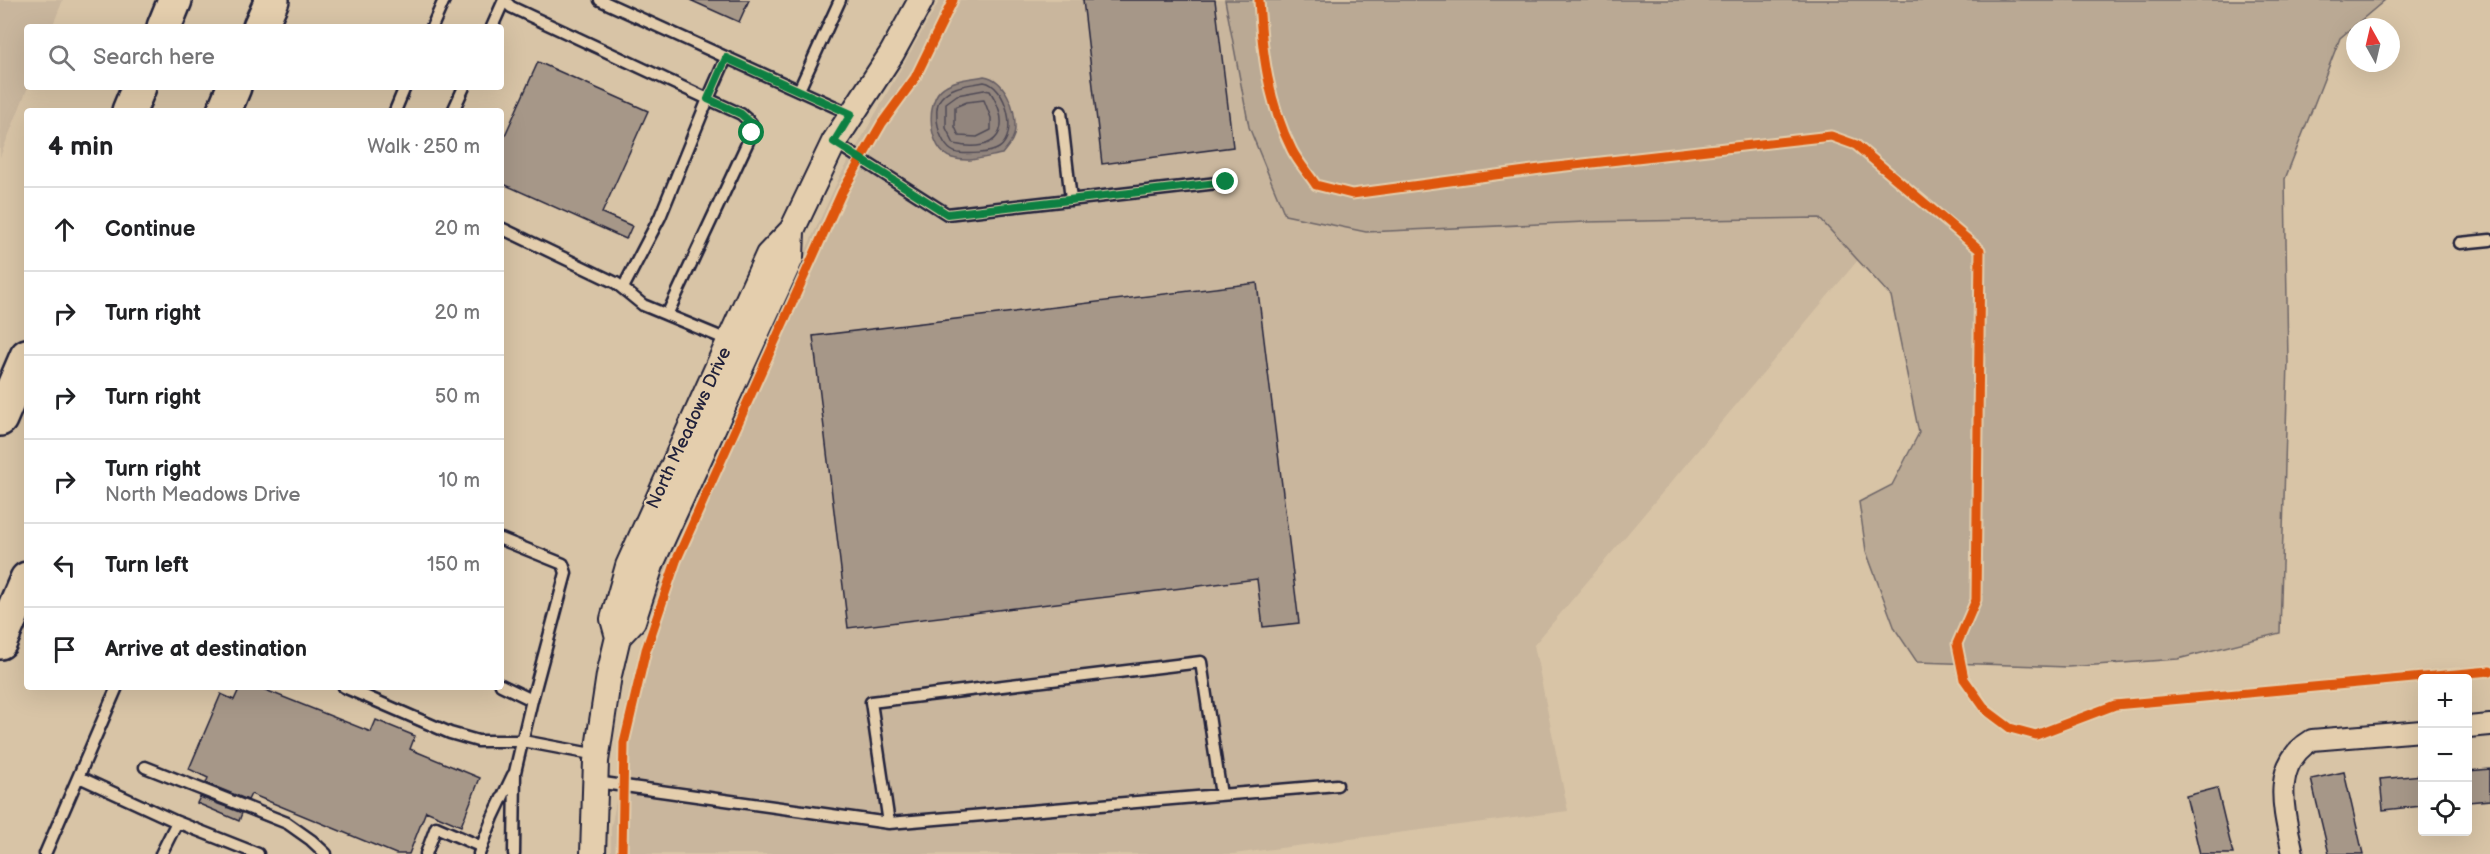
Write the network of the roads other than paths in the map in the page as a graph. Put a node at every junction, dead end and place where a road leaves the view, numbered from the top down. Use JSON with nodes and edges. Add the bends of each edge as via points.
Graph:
{"nodes":[{"id":1,"x":175,"y":0,"type":"edge"},
{"id":2,"x":272,"y":0,"type":"edge"},
{"id":3,"x":444,"y":0,"type":"edge"},
{"id":4,"x":504,"y":0,"type":"edge"},
{"id":5,"x":600,"y":0,"type":"edge"},
{"id":6,"x":840,"y":0,"type":"edge"},
{"id":7,"x":921,"y":0,"type":"edge"},
{"id":8,"x":165,"y":24,"type":"edge"},
{"id":9,"x":261,"y":24,"type":"edge"},
{"id":10,"x":433,"y":24,"type":"edge"},
{"id":11,"x":493,"y":24,"type":"edge"},
{"id":12,"x":726,"y":58,"type":"junction"},
{"id":13,"x":138,"y":90,"type":"edge"},
{"id":14,"x":233,"y":90,"type":"edge"},
{"id":15,"x":404,"y":90,"type":"edge"},
{"id":16,"x":463,"y":90,"type":"edge"},
{"id":17,"x":799,"y":90,"type":"junction"},
{"id":18,"x":708,"y":99,"type":"junction"},
{"id":19,"x":130,"y":108,"type":"edge"},
{"id":20,"x":225,"y":108,"type":"edge"},
{"id":21,"x":395,"y":108,"type":"edge"},
{"id":22,"x":454,"y":108,"type":"edge"},
{"id":23,"x":1061,"y":112,"type":"dead end"},
{"id":24,"x":851,"y":114,"type":"junction"},
{"id":25,"x":834,"y":142,"type":"junction"},
{"id":26,"x":1226,"y":182,"type":"dead end"},
{"id":27,"x":1071,"y":200,"type":"junction"},
{"id":28,"x":504,"y":229,"type":"edge"},
{"id":29,"x":2490,"y":240,"type":"edge"},
{"id":30,"x":2460,"y":243,"type":"dead end"},
{"id":31,"x":623,"y":288,"type":"junction"},
{"id":32,"x":667,"y":315,"type":"junction"},
{"id":33,"x":739,"y":345,"type":"junction"},
{"id":34,"x":24,"y":363,"type":"edge"},
{"id":35,"x":0,"y":419,"type":"edge"},
{"id":36,"x":504,"y":540,"type":"edge"},
{"id":37,"x":24,"y":586,"type":"edge"},
{"id":38,"x":0,"y":642,"type":"edge"},
{"id":39,"x":504,"y":686,"type":"edge"},
{"id":40,"x":116,"y":690,"type":"edge"},
{"id":41,"x":351,"y":690,"type":"edge"},
{"id":42,"x":532,"y":700,"type":"junction"},
{"id":43,"x":2490,"y":725,"type":"edge"},
{"id":44,"x":2472,"y":727,"type":"edge"},
{"id":45,"x":2418,"y":730,"type":"edge"},
{"id":46,"x":523,"y":741,"type":"junction"},
{"id":47,"x":597,"y":755,"type":"junction"},
{"id":48,"x":145,"y":767,"type":"dead end"},
{"id":49,"x":515,"y":772,"type":"junction"},
{"id":50,"x":79,"y":777,"type":"junction"},
{"id":51,"x":595,"y":782,"type":"junction"},
{"id":52,"x":1337,"y":785,"type":"dead end"},
{"id":53,"x":1221,"y":795,"type":"junction"},
{"id":54,"x":177,"y":822,"type":"junction"},
{"id":55,"x":889,"y":823,"type":"junction"},
{"id":56,"x":481,"y":850,"type":"edge"},
{"id":57,"x":45,"y":854,"type":"edge"},
{"id":58,"x":161,"y":854,"type":"edge"},
{"id":59,"x":258,"y":854,"type":"edge"},
{"id":60,"x":326,"y":854,"type":"edge"},
{"id":61,"x":426,"y":854,"type":"edge"},
{"id":62,"x":514,"y":854,"type":"edge"},
{"id":63,"x":593,"y":854,"type":"edge"},
{"id":64,"x":2293,"y":854,"type":"edge"}],
"edges":[{"from":1,"to":8,"type":"highway"},
{"from":2,"to":9,"type":"highway"},
{"from":3,"to":10,"type":"lane"},
{"from":4,"to":11,"type":"lane"},
{"from":4,"to":18,"type":"lane","via":[[511,7]]},
{"from":5,"to":12,"type":"lane"},
{"from":6,"to":17,"type":"lane"},
{"from":7,"to":24,"type":"street","name":"North Meadows Drive","via":[[892,53]]},
{"from":12,"to":17,"type":"lane"},
{"from":12,"to":18,"type":"lane"},
{"from":13,"to":19,"type":"highway"},
{"from":14,"to":20,"type":"highway"},
{"from":15,"to":21,"type":"lane"},
{"from":16,"to":22,"type":"lane"},
{"from":17,"to":24,"type":"lane"},
{"from":18,"to":31,"type":"lane","via":[[660,218]]},
{"from":18,"to":32,"type":"lane","via":[[741,114],[751,123],[752,133]]},
{"from":23,"to":27,"type":"lane"},
{"from":24,"to":25,"type":"street","name":"North Meadows Drive"},
{"from":25,"to":27,"type":"lane","via":[[947,214]]},
{"from":25,"to":33,"type":"street","name":"North Meadows Drive","via":[[792,230],[768,255]]},
{"from":26,"to":27,"type":"lane"},
{"from":28,"to":31,"type":"lane"},
{"from":29,"to":30,"type":"lane"},
{"from":31,"to":32,"type":"lane","via":[[643,305]]},
{"from":32,"to":33,"type":"lane"},
{"from":33,"to":47,"type":"street","name":"North Meadows Drive","via":[[652,562],[633,621],[618,637]]},
{"from":34,"to":35,"type":"highway"},
{"from":36,"to":42,"type":"lane","via":[[563,564],[566,573]]},
{"from":37,"to":38,"type":"highway"},
{"from":39,"to":42,"type":"lane"},
{"from":40,"to":50,"type":"lane"},
{"from":41,"to":46,"type":"lane","via":[[450,733],[478,741]]},
{"from":42,"to":46,"type":"lane"},
{"from":43,"to":44,"type":"street"},
{"from":45,"to":64,"type":"street","via":[[2312,740],[2303,746],[2288,765],[2283,790]]},
{"from":46,"to":47,"type":"lane"},
{"from":46,"to":49,"type":"lane"},
{"from":47,"to":51,"type":"street","name":"North Meadows Drive"},
{"from":48,"to":60,"type":"lane","via":[[287,824]]},
{"from":49,"to":56,"type":"lane"},
{"from":49,"to":62,"type":"lane"},
{"from":50,"to":54,"type":"lane"},
{"from":50,"to":57,"type":"lane"},
{"from":51,"to":55,"type":"lane"},
{"from":51,"to":63,"type":"street","name":"North Meadows Drive"},
{"from":52,"to":53,"type":"lane"},
{"from":53,"to":55,"type":"lane"},
{"from":53,"to":55,"type":"lane","via":[[1201,662],[871,702]]},
{"from":54,"to":58,"type":"lane"},
{"from":54,"to":59,"type":"lane"},
{"from":56,"to":61,"type":"lane","via":[[436,827]]}]}
